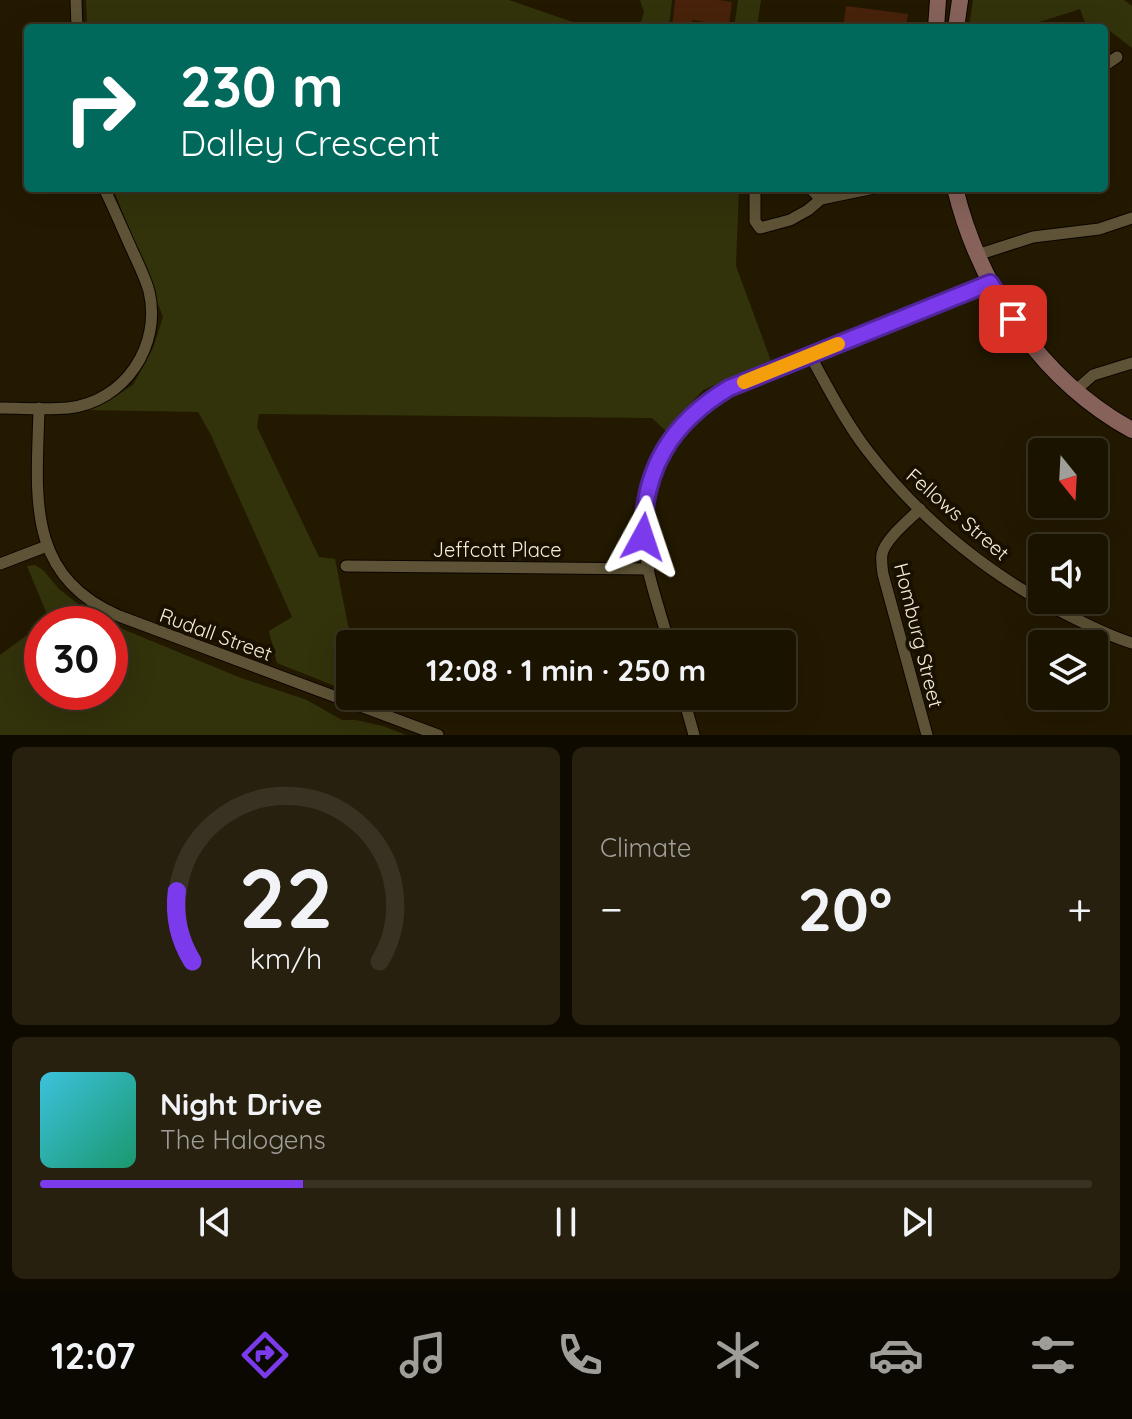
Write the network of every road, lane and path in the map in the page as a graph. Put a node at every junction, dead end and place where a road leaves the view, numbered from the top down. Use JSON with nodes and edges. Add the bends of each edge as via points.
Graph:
{"nodes":[{"id":1,"x":76,"y":0,"type":"edge"},
{"id":2,"x":938,"y":0,"type":"edge"},
{"id":3,"x":960,"y":0,"type":"edge"},
{"id":4,"x":77,"y":24,"type":"edge"},
{"id":5,"x":936,"y":24,"type":"edge"},
{"id":6,"x":957,"y":24,"type":"edge"},
{"id":7,"x":1117,"y":57,"type":"dead end"},
{"id":8,"x":1108,"y":63,"type":"edge"},
{"id":9,"x":106,"y":192,"type":"edge"},
{"id":10,"x":755,"y":192,"type":"edge"},
{"id":11,"x":814,"y":192,"type":"edge"},
{"id":12,"x":855,"y":192,"type":"edge"},
{"id":13,"x":956,"y":192,"type":"edge"},
{"id":14,"x":821,"y":199,"type":"junction"},
{"id":15,"x":1132,"y":218,"type":"edge"},
{"id":16,"x":977,"y":255,"type":"junction"},
{"id":17,"x":990,"y":283,"type":"junction"},
{"id":18,"x":810,"y":355,"type":"junction"},
{"id":19,"x":1132,"y":363,"type":"edge"},
{"id":20,"x":1076,"y":390,"type":"junction"},
{"id":21,"x":0,"y":408,"type":"edge"},
{"id":22,"x":39,"y":408,"type":"junction"},
{"id":23,"x":1132,"y":430,"type":"edge"},
{"id":24,"x":920,"y":509,"type":"junction"},
{"id":25,"x":47,"y":546,"type":"junction"},
{"id":26,"x":0,"y":564,"type":"edge"},
{"id":27,"x":346,"y":566,"type":"dead end"},
{"id":28,"x":649,"y":569,"type":"junction"},
{"id":29,"x":665,"y":630,"type":"edge"},
{"id":30,"x":1132,"y":643,"type":"edge"},
{"id":31,"x":687,"y":710,"type":"edge"},
{"id":32,"x":438,"y":735,"type":"edge"},
{"id":33,"x":694,"y":735,"type":"edge"},
{"id":34,"x":927,"y":735,"type":"edge"}],
"edges":[{"from":1,"to":4,"type":"street"},
{"from":2,"to":5,"type":"street"},
{"from":3,"to":6,"type":"street"},
{"from":7,"to":8,"type":"street"},
{"from":9,"to":22,"type":"street","via":[[148,288],[152,324],[146,347],[127,379],[94,402]]},
{"from":10,"to":14,"type":"street","via":[[760,228],[790,220]]},
{"from":11,"to":14,"type":"street"},
{"from":12,"to":14,"type":"street"},
{"from":13,"to":16,"type":"street"},
{"from":15,"to":16,"type":"street","via":[[1099,229],[1033,237]]},
{"from":16,"to":17,"type":"street"},
{"from":17,"to":18,"type":"street"},
{"from":17,"to":20,"type":"street","via":[[1025,336]]},
{"from":18,"to":24,"type":"street","name":"Fellows Street","via":[[866,449]]},
{"from":18,"to":28,"type":"street","via":[[707,401],[666,446],[645,506]]},
{"from":19,"to":20,"type":"street","via":[[1093,375]]},
{"from":20,"to":23,"type":"street"},
{"from":21,"to":22,"type":"street"},
{"from":22,"to":25,"type":"street","name":"Rudall Street","via":[[38,499]]},
{"from":24,"to":30,"type":"street","name":"Fellows Street","via":[[978,561],[1043,603]]},
{"from":24,"to":34,"type":"street","name":"Homburg Street","via":[[890,539],[881,557]]},
{"from":25,"to":26,"type":"street"},
{"from":25,"to":32,"type":"street","name":"Rudall Street","via":[[72,585],[106,611]]},
{"from":27,"to":28,"type":"street","name":"Jeffcott Place"},
{"from":28,"to":29,"type":"street"},
{"from":31,"to":33,"type":"street"}]}
